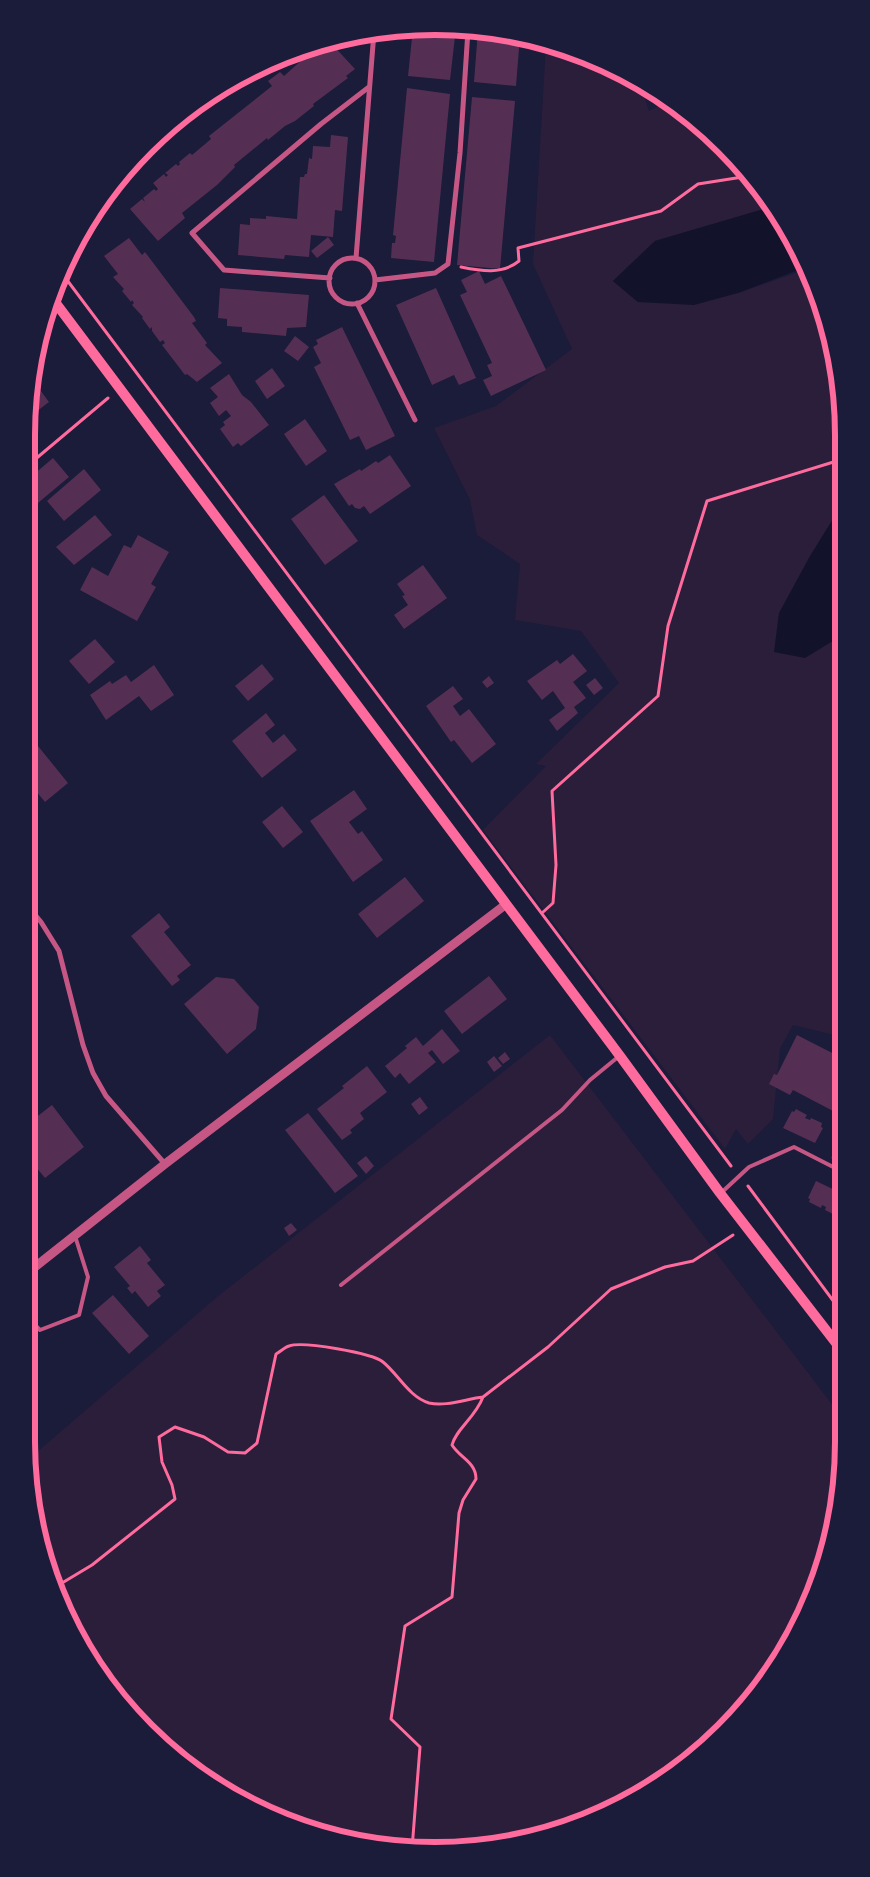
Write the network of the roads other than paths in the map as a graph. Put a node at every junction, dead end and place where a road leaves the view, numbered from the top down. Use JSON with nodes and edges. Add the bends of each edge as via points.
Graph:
{"nodes":[{"id":1,"x":468,"y":37,"type":"edge"},
{"id":2,"x":373,"y":40,"type":"edge"},
{"id":3,"x":369,"y":87,"type":"junction"},
{"id":4,"x":356,"y":258,"type":"junction"},
{"id":5,"x":330,"y":278,"type":"junction"},
{"id":6,"x":375,"y":280,"type":"junction"},
{"id":7,"x":357,"y":303,"type":"junction"},
{"id":8,"x":57,"y":304,"type":"edge"},
{"id":9,"x":415,"y":420,"type":"dead end"},
{"id":10,"x":505,"y":904,"type":"junction"},
{"id":11,"x":35,"y":915,"type":"edge"},
{"id":12,"x":620,"y":1056,"type":"junction"},
{"id":13,"x":165,"y":1164,"type":"junction"},
{"id":14,"x":835,"y":1168,"type":"edge"},
{"id":15,"x":720,"y":1193,"type":"junction"},
{"id":16,"x":75,"y":1236,"type":"junction"},
{"id":17,"x":35,"y":1267,"type":"edge"},
{"id":18,"x":341,"y":1285,"type":"dead end"},
{"id":19,"x":35,"y":1325,"type":"edge"},
{"id":20,"x":835,"y":1340,"type":"edge"}],
"edges":[{"from":1,"to":6,"type":"street","via":[[448,264],[435,273]]},
{"from":2,"to":3,"type":"street"},
{"from":3,"to":4,"type":"street"},
{"from":3,"to":5,"type":"street","via":[[320,124],[192,233],[224,270]]},
{"from":4,"to":5,"type":"street","via":[[336,265]]},
{"from":4,"to":6,"type":"street","via":[[369,265]]},
{"from":5,"to":7,"type":"street","via":[[337,297],[343,302]]},
{"from":6,"to":7,"type":"street","via":[[370,294]]},
{"from":7,"to":9,"type":"street"},
{"from":8,"to":10,"type":"main road"},
{"from":10,"to":12,"type":"main road"},
{"from":10,"to":13,"type":"street"},
{"from":11,"to":13,"type":"street","via":[[59,951],[93,1073],[106,1096]]},
{"from":12,"to":15,"type":"main road"},
{"from":12,"to":18,"type":"lane","via":[[590,1080],[562,1110]]},
{"from":13,"to":16,"type":"street"},
{"from":14,"to":15,"type":"lane","via":[[794,1147],[749,1167]]},
{"from":15,"to":20,"type":"main road"},
{"from":16,"to":17,"type":"street"},
{"from":16,"to":19,"type":"lane","via":[[88,1276],[79,1315],[40,1330]]}]}
